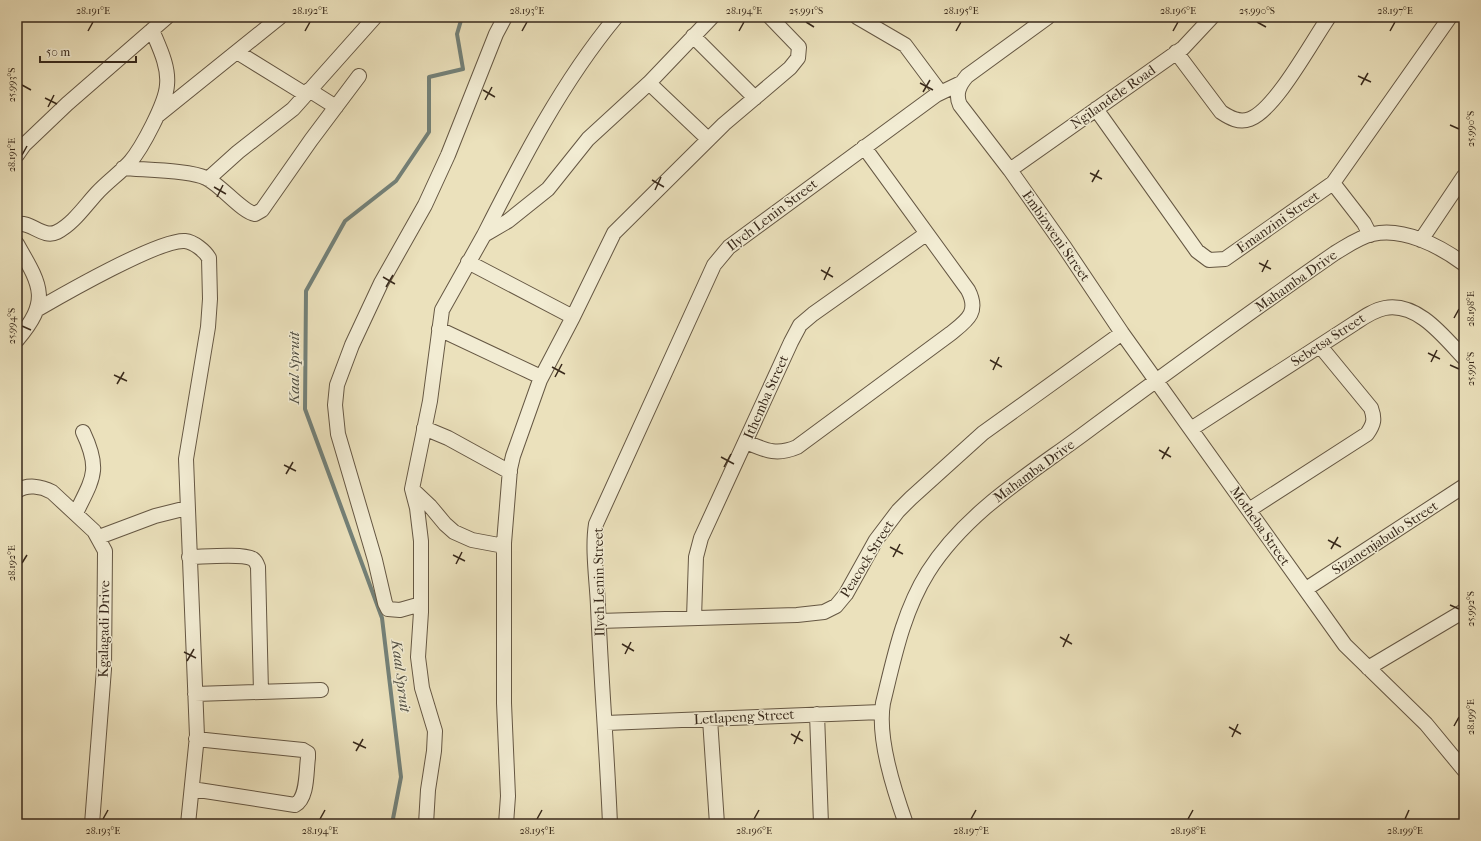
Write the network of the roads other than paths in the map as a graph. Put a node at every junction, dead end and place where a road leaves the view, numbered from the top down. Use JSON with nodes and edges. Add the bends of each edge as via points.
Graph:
{"nodes":[{"id":1,"x":167,"y":17,"type":"edge"},
{"id":2,"x":280,"y":17,"type":"edge"},
{"id":3,"x":375,"y":17,"type":"edge"},
{"id":4,"x":505,"y":17,"type":"edge"},
{"id":5,"x":616,"y":17,"type":"edge"},
{"id":6,"x":712,"y":17,"type":"edge"},
{"id":7,"x":770,"y":17,"type":"edge"},
{"id":8,"x":1047,"y":17,"type":"edge"},
{"id":9,"x":1212,"y":17,"type":"edge"},
{"id":10,"x":1329,"y":17,"type":"edge"},
{"id":11,"x":1450,"y":17,"type":"edge"},
{"id":12,"x":865,"y":19,"type":"edge"},
{"id":13,"x":152,"y":30,"type":"junction"},
{"id":14,"x":693,"y":36,"type":"junction"},
{"id":15,"x":238,"y":52,"type":"junction"},
{"id":16,"x":1176,"y":52,"type":"junction"},
{"id":17,"x":359,"y":76,"type":"dead end"},
{"id":18,"x":649,"y":83,"type":"junction"},
{"id":19,"x":959,"y":88,"type":"junction"},
{"id":20,"x":307,"y":92,"type":"junction"},
{"id":21,"x":940,"y":92,"type":"junction"},
{"id":22,"x":755,"y":98,"type":"junction"},
{"id":23,"x":336,"y":107,"type":"junction"},
{"id":24,"x":1096,"y":109,"type":"junction"},
{"id":25,"x":156,"y":118,"type":"junction"},
{"id":26,"x":708,"y":139,"type":"junction"},
{"id":27,"x":864,"y":147,"type":"junction"},
{"id":28,"x":17,"y":155,"type":"edge"},
{"id":29,"x":123,"y":168,"type":"junction"},
{"id":30,"x":1010,"y":170,"type":"junction"},
{"id":31,"x":1464,"y":176,"type":"edge"},
{"id":32,"x":208,"y":179,"type":"junction"},
{"id":33,"x":1333,"y":183,"type":"junction"},
{"id":34,"x":17,"y":224,"type":"edge"},
{"id":35,"x":926,"y":234,"type":"junction"},
{"id":36,"x":484,"y":235,"type":"junction"},
{"id":37,"x":1370,"y":235,"type":"junction"},
{"id":38,"x":1421,"y":240,"type":"junction"},
{"id":39,"x":18,"y":248,"type":"edge"},
{"id":40,"x":468,"y":262,"type":"junction"},
{"id":41,"x":1464,"y":264,"type":"edge"},
{"id":42,"x":38,"y":309,"type":"junction"},
{"id":43,"x":573,"y":317,"type":"junction"},
{"id":44,"x":439,"y":329,"type":"junction"},
{"id":45,"x":1122,"y":333,"type":"junction"},
{"id":46,"x":17,"y":340,"type":"edge"},
{"id":47,"x":1320,"y":346,"type":"junction"},
{"id":48,"x":1464,"y":358,"type":"edge"},
{"id":49,"x":541,"y":377,"type":"junction"},
{"id":50,"x":1157,"y":379,"type":"junction"},
{"id":51,"x":424,"y":428,"type":"junction"},
{"id":52,"x":1191,"y":429,"type":"junction"},
{"id":53,"x":83,"y":432,"type":"dead end"},
{"id":54,"x":746,"y":442,"type":"junction"},
{"id":55,"x":510,"y":472,"type":"junction"},
{"id":56,"x":1464,"y":486,"type":"edge"},
{"id":57,"x":412,"y":489,"type":"junction"},
{"id":58,"x":17,"y":491,"type":"edge"},
{"id":59,"x":187,"y":508,"type":"junction"},
{"id":60,"x":1249,"y":510,"type":"junction"},
{"id":61,"x":76,"y":513,"type":"junction"},
{"id":62,"x":99,"y":538,"type":"junction"},
{"id":63,"x":504,"y":546,"type":"junction"},
{"id":64,"x":189,"y":557,"type":"junction"},
{"id":65,"x":1306,"y":589,"type":"junction"},
{"id":66,"x":421,"y":604,"type":"junction"},
{"id":67,"x":1464,"y":611,"type":"edge"},
{"id":68,"x":694,"y":618,"type":"junction"},
{"id":69,"x":599,"y":621,"type":"junction"},
{"id":70,"x":1368,"y":668,"type":"junction"},
{"id":71,"x":321,"y":690,"type":"dead end"},
{"id":72,"x":261,"y":692,"type":"junction"},
{"id":73,"x":195,"y":694,"type":"junction"},
{"id":74,"x":881,"y":712,"type":"junction"},
{"id":75,"x":817,"y":714,"type":"junction"},
{"id":76,"x":710,"y":719,"type":"junction"},
{"id":77,"x":606,"y":723,"type":"junction"},
{"id":78,"x":196,"y":739,"type":"junction"},
{"id":79,"x":1464,"y":770,"type":"edge"},
{"id":80,"x":192,"y":789,"type":"junction"},
{"id":81,"x":92,"y":824,"type":"edge"},
{"id":82,"x":188,"y":824,"type":"edge"},
{"id":83,"x":426,"y":824,"type":"edge"},
{"id":84,"x":506,"y":824,"type":"edge"},
{"id":85,"x":610,"y":824,"type":"edge"},
{"id":86,"x":717,"y":824,"type":"edge"},
{"id":87,"x":821,"y":824,"type":"edge"},
{"id":88,"x":906,"y":824,"type":"edge"}],
"edges":[{"from":1,"to":13,"type":"street"},
{"from":2,"to":15,"type":"street"},
{"from":3,"to":20,"type":"street"},
{"from":4,"to":66,"type":"street","via":[[432,191],[385,277],[352,345],[336,396],[338,434],[385,603],[388,609],[395,611]]},
{"from":5,"to":36,"type":"street","via":[[593,46],[556,103]]},
{"from":6,"to":14,"type":"street"},
{"from":7,"to":22,"type":"street","via":[[796,42],[800,52],[795,62]]},
{"from":8,"to":19,"type":"street","name":"Ilych Lenin Street","via":[[975,70]]},
{"from":9,"to":16,"type":"street","name":"Ngilandele Road"},
{"from":10,"to":16,"type":"street","via":[[1276,96],[1255,116],[1245,120],[1238,121],[1221,112]]},
{"from":11,"to":33,"type":"street","name":"Emanzini Street"},
{"from":12,"to":21,"type":"street","via":[[905,45]]},
{"from":13,"to":25,"type":"street","via":[[168,78],[167,90]]},
{"from":13,"to":28,"type":"street","via":[[67,104],[24,145]]},
{"from":14,"to":18,"type":"street"},
{"from":14,"to":22,"type":"street"},
{"from":15,"to":20,"type":"street"},
{"from":15,"to":25,"type":"street"},
{"from":16,"to":24,"type":"street","name":"Ngilandele Road"},
{"from":17,"to":23,"type":"street"},
{"from":18,"to":26,"type":"street"},
{"from":18,"to":36,"type":"street","via":[[588,139],[548,189],[522,211]]},
{"from":19,"to":21,"type":"street","name":"Ilych Lenin Street"},
{"from":19,"to":30,"type":"street","name":"Embizweni Street","via":[[958,102],[964,112]]},
{"from":20,"to":23,"type":"street"},
{"from":20,"to":32,"type":"street","via":[[289,113]]},
{"from":21,"to":27,"type":"street","name":"Ilych Lenin Street"},
{"from":22,"to":26,"type":"street"},
{"from":23,"to":32,"type":"street","via":[[258,213],[252,214],[246,210]]},
{"from":24,"to":30,"type":"street","name":"Ngilandele Road"},
{"from":24,"to":33,"type":"street","name":"Emanzini Street","via":[[1193,246],[1209,260],[1218,261],[1229,257]]},
{"from":25,"to":29,"type":"street","via":[[139,149]]},
{"from":26,"to":43,"type":"street","via":[[614,233]]},
{"from":27,"to":35,"type":"street"},
{"from":27,"to":69,"type":"street","name":"Ilych Lenin Street","via":[[728,247],[714,265],[597,521],[595,539]]},
{"from":29,"to":32,"type":"street","via":[[186,174]]},
{"from":29,"to":34,"type":"street","via":[[57,232],[46,233],[28,225]]},
{"from":30,"to":45,"type":"street","name":"Embizweni Street"},
{"from":31,"to":38,"type":"street"},
{"from":33,"to":37,"type":"street","via":[[1364,223]]},
{"from":35,"to":54,"type":"street","name":"Ithemba Street","via":[[803,322],[784,356]]},
{"from":35,"to":54,"type":"street","via":[[970,294],[973,306],[969,318],[797,447],[774,452]]},
{"from":36,"to":40,"type":"street"},
{"from":37,"to":38,"type":"street","name":"Mahamba Drive","via":[[1394,234]]},
{"from":37,"to":50,"type":"street","name":"Mahamba Drive","via":[[1335,253]]},
{"from":38,"to":41,"type":"street","name":"Mahamba Drive","via":[[1447,252]]},
{"from":39,"to":42,"type":"street","via":[[36,282],[40,301]]},
{"from":40,"to":43,"type":"street"},
{"from":40,"to":44,"type":"street","via":[[444,306]]},
{"from":42,"to":46,"type":"street"},
{"from":42,"to":59,"type":"street","via":[[141,255],[177,241],[189,242],[207,254],[210,267],[208,327],[197,403],[187,449]]},
{"from":43,"to":49,"type":"street"},
{"from":44,"to":49,"type":"street"},
{"from":44,"to":51,"type":"street"},
{"from":45,"to":50,"type":"street","name":"Embizweni Street"},
{"from":45,"to":68,"type":"street","name":"Peacock Street","via":[[983,433],[907,501],[876,540],[846,594],[836,606],[816,613]]},
{"from":47,"to":48,"type":"street","name":"Sebetsa Street","via":[[1369,314],[1386,308],[1400,308],[1412,312],[1430,324]]},
{"from":47,"to":52,"type":"street","name":"Sebetsa Street"},
{"from":47,"to":60,"type":"street","via":[[1371,408],[1374,416],[1373,426],[1367,434]]},
{"from":49,"to":55,"type":"street","via":[[522,428]]},
{"from":50,"to":52,"type":"street","name":"Motheba Street"},
{"from":50,"to":74,"type":"street","name":"Mahamba Drive","via":[[986,507],[948,545],[929,571],[909,610],[900,635]]},
{"from":51,"to":55,"type":"street","via":[[448,438]]},
{"from":51,"to":57,"type":"street"},
{"from":52,"to":60,"type":"street","name":"Motheba Street"},
{"from":53,"to":61,"type":"street","via":[[94,456],[94,468],[88,489]]},
{"from":54,"to":68,"type":"street","name":"Ithemba Street","via":[[698,548]]},
{"from":55,"to":63,"type":"street"},
{"from":56,"to":65,"type":"street","name":"Sizanenjabulo Street"},
{"from":57,"to":63,"type":"street","via":[[454,532],[472,540]]},
{"from":57,"to":66,"type":"street","via":[[421,541]]},
{"from":58,"to":61,"type":"street","name":"Kgalagadi Drive","via":[[32,487],[46,489]]},
{"from":59,"to":62,"type":"street","via":[[155,516]]},
{"from":59,"to":64,"type":"street"},
{"from":60,"to":65,"type":"street","name":"Motheba Street"},
{"from":61,"to":62,"type":"street","name":"Kgalagadi Drive"},
{"from":62,"to":81,"type":"street","name":"Kgalagadi Drive","via":[[105,551],[106,616]]},
{"from":63,"to":84,"type":"street","via":[[504,703],[508,796]]},
{"from":64,"to":72,"type":"street","via":[[241,556],[256,562]]},
{"from":64,"to":73,"type":"street"},
{"from":65,"to":70,"type":"street","name":"Motheba Street","via":[[1345,645]]},
{"from":66,"to":83,"type":"street","via":[[418,653],[420,673],[435,731]]},
{"from":67,"to":70,"type":"street"},
{"from":68,"to":69,"type":"street","name":"Peacock Street"},
{"from":69,"to":77,"type":"street","name":"Ilych Lenin Street"},
{"from":70,"to":79,"type":"street","name":"Motheba Street","via":[[1426,724]]},
{"from":71,"to":72,"type":"street"},
{"from":72,"to":73,"type":"street"},
{"from":73,"to":78,"type":"street"},
{"from":74,"to":75,"type":"street","name":"Letlapeng Street"},
{"from":74,"to":88,"type":"street","name":"Mahamba Drive","via":[[887,760],[895,795]]},
{"from":75,"to":76,"type":"street","name":"Letlapeng Street"},
{"from":75,"to":87,"type":"street"},
{"from":76,"to":77,"type":"street","name":"Letlapeng Street"},
{"from":76,"to":86,"type":"street"},
{"from":77,"to":85,"type":"street","name":"Ilych Lenin Street"},
{"from":78,"to":80,"type":"street"},
{"from":78,"to":80,"type":"street","via":[[303,750],[308,753],[308,758],[304,793],[300,802],[295,805]]},
{"from":80,"to":82,"type":"street"}]}
